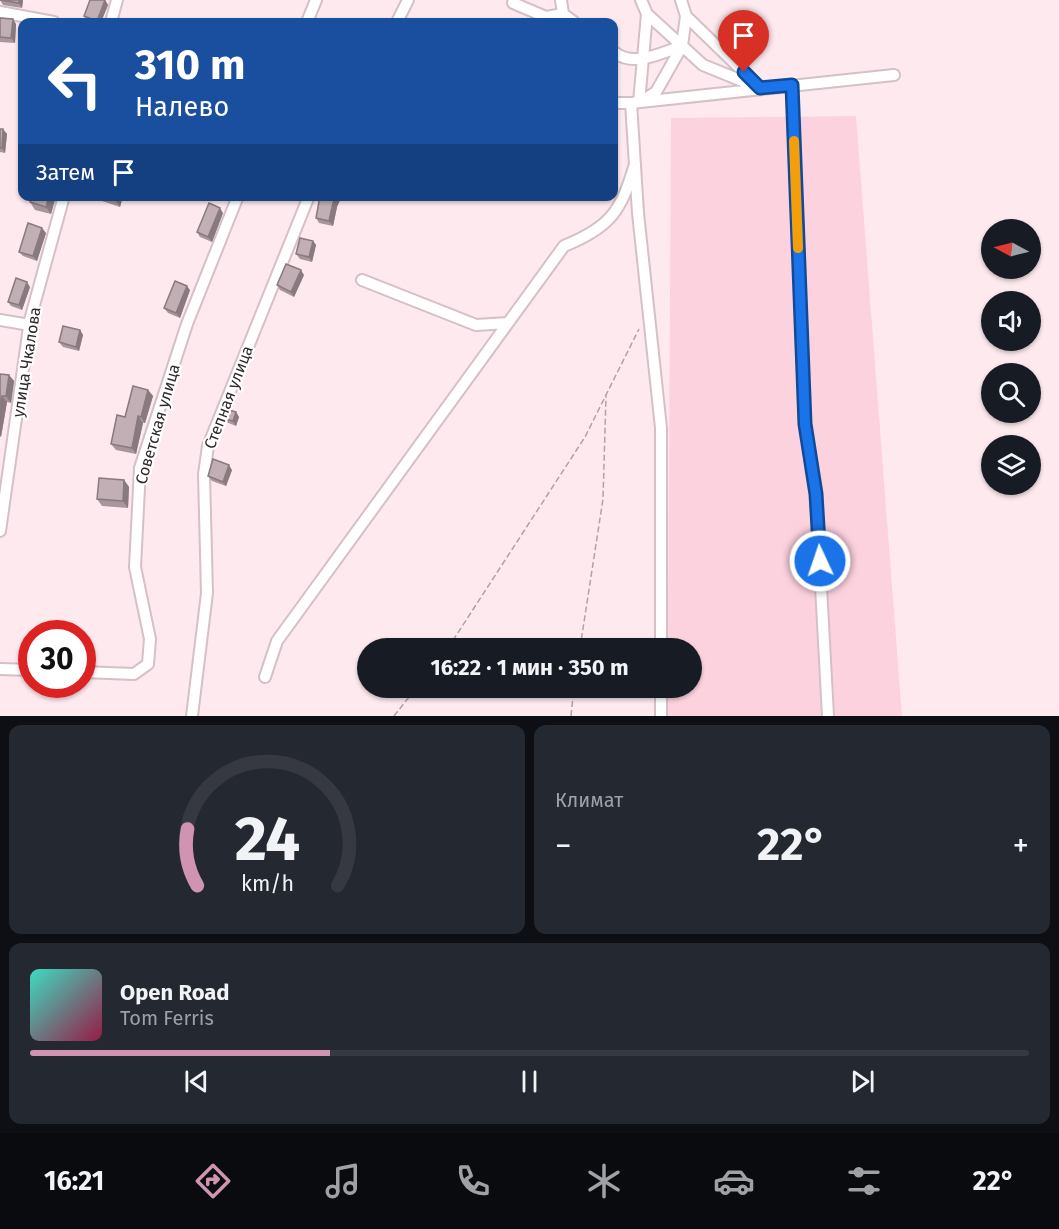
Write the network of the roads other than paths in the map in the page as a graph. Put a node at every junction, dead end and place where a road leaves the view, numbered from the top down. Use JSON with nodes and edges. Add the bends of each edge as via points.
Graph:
{"nodes":[{"id":1,"x":117,"y":0,"type":"edge"},
{"id":2,"x":316,"y":0,"type":"edge"},
{"id":3,"x":408,"y":0,"type":"edge"},
{"id":4,"x":561,"y":0,"type":"edge"},
{"id":5,"x":641,"y":0,"type":"edge"},
{"id":6,"x":681,"y":0,"type":"edge"},
{"id":7,"x":513,"y":3,"type":"dead end"},
{"id":8,"x":0,"y":12,"type":"edge"},
{"id":9,"x":563,"y":14,"type":"junction"},
{"id":10,"x":647,"y":14,"type":"junction"},
{"id":11,"x":686,"y":16,"type":"junction"},
{"id":12,"x":32,"y":18,"type":"edge"},
{"id":13,"x":112,"y":18,"type":"edge"},
{"id":14,"x":309,"y":18,"type":"edge"},
{"id":15,"x":399,"y":18,"type":"edge"},
{"id":16,"x":540,"y":18,"type":"edge"},
{"id":17,"x":550,"y":18,"type":"edge"},
{"id":18,"x":568,"y":18,"type":"edge"},
{"id":19,"x":681,"y":46,"type":"junction"},
{"id":20,"x":618,"y":55,"type":"edge"},
{"id":21,"x":642,"y":58,"type":"junction"},
{"id":22,"x":894,"y":75,"type":"dead end"},
{"id":23,"x":792,"y":85,"type":"junction"},
{"id":24,"x":760,"y":88,"type":"junction"},
{"id":25,"x":618,"y":103,"type":"edge"},
{"id":26,"x":635,"y":103,"type":"junction"},
{"id":27,"x":635,"y":164,"type":"junction"},
{"id":28,"x":63,"y":201,"type":"edge"},
{"id":29,"x":236,"y":201,"type":"edge"},
{"id":30,"x":307,"y":201,"type":"edge"},
{"id":31,"x":362,"y":280,"type":"dead end"},
{"id":32,"x":0,"y":320,"type":"edge"},
{"id":33,"x":508,"y":323,"type":"junction"},
{"id":34,"x":30,"y":325,"type":"junction"},
{"id":35,"x":0,"y":531,"type":"edge"},
{"id":36,"x":661,"y":638,"type":"edge"},
{"id":37,"x":0,"y":669,"type":"edge"},
{"id":38,"x":18,"y":670,"type":"edge"},
{"id":39,"x":96,"y":673,"type":"edge"},
{"id":40,"x":265,"y":677,"type":"dead end"},
{"id":41,"x":661,"y":698,"type":"edge"},
{"id":42,"x":192,"y":716,"type":"edge"},
{"id":43,"x":661,"y":716,"type":"edge"},
{"id":44,"x":828,"y":716,"type":"edge"}],
"edges":[{"from":1,"to":13,"type":"street"},
{"from":2,"to":14,"type":"street"},
{"from":3,"to":15,"type":"street"},
{"from":4,"to":9,"type":"street"},
{"from":5,"to":10,"type":"street"},
{"from":6,"to":11,"type":"street"},
{"from":7,"to":16,"type":"street"},
{"from":8,"to":12,"type":"street"},
{"from":9,"to":17,"type":"street"},
{"from":9,"to":18,"type":"street"},
{"from":10,"to":19,"type":"street"},
{"from":10,"to":21,"type":"street"},
{"from":11,"to":19,"type":"street"},
{"from":11,"to":24,"type":"street"},
{"from":19,"to":21,"type":"street"},
{"from":19,"to":24,"type":"street","via":[[703,65]]},
{"from":19,"to":26,"type":"street","via":[[656,92]]},
{"from":20,"to":21,"type":"street"},
{"from":21,"to":26,"type":"street"},
{"from":22,"to":23,"type":"street"},
{"from":23,"to":24,"type":"street"},
{"from":23,"to":44,"type":"street","via":[[805,424],[816,494]]},
{"from":24,"to":26,"type":"street"},
{"from":25,"to":26,"type":"street"},
{"from":26,"to":27,"type":"street"},
{"from":27,"to":33,"type":"street","via":[[627,192],[609,221],[587,237],[564,246]]},
{"from":27,"to":36,"type":"street","via":[[661,428]]},
{"from":28,"to":34,"type":"street","name":"улица Чкалова"},
{"from":29,"to":39,"type":"street","name":"Советская улица","via":[[187,324],[140,468],[135,567],[150,639],[148,664],[134,674]]},
{"from":30,"to":42,"type":"street","name":"Степная улица","via":[[208,446],[204,474],[207,593]]},
{"from":31,"to":33,"type":"street","via":[[476,325]]},
{"from":32,"to":34,"type":"street"},
{"from":33,"to":40,"type":"street","via":[[277,641]]},
{"from":34,"to":35,"type":"street","name":"улица Чкалова"},
{"from":37,"to":38,"type":"street"},
{"from":41,"to":43,"type":"street"}]}
